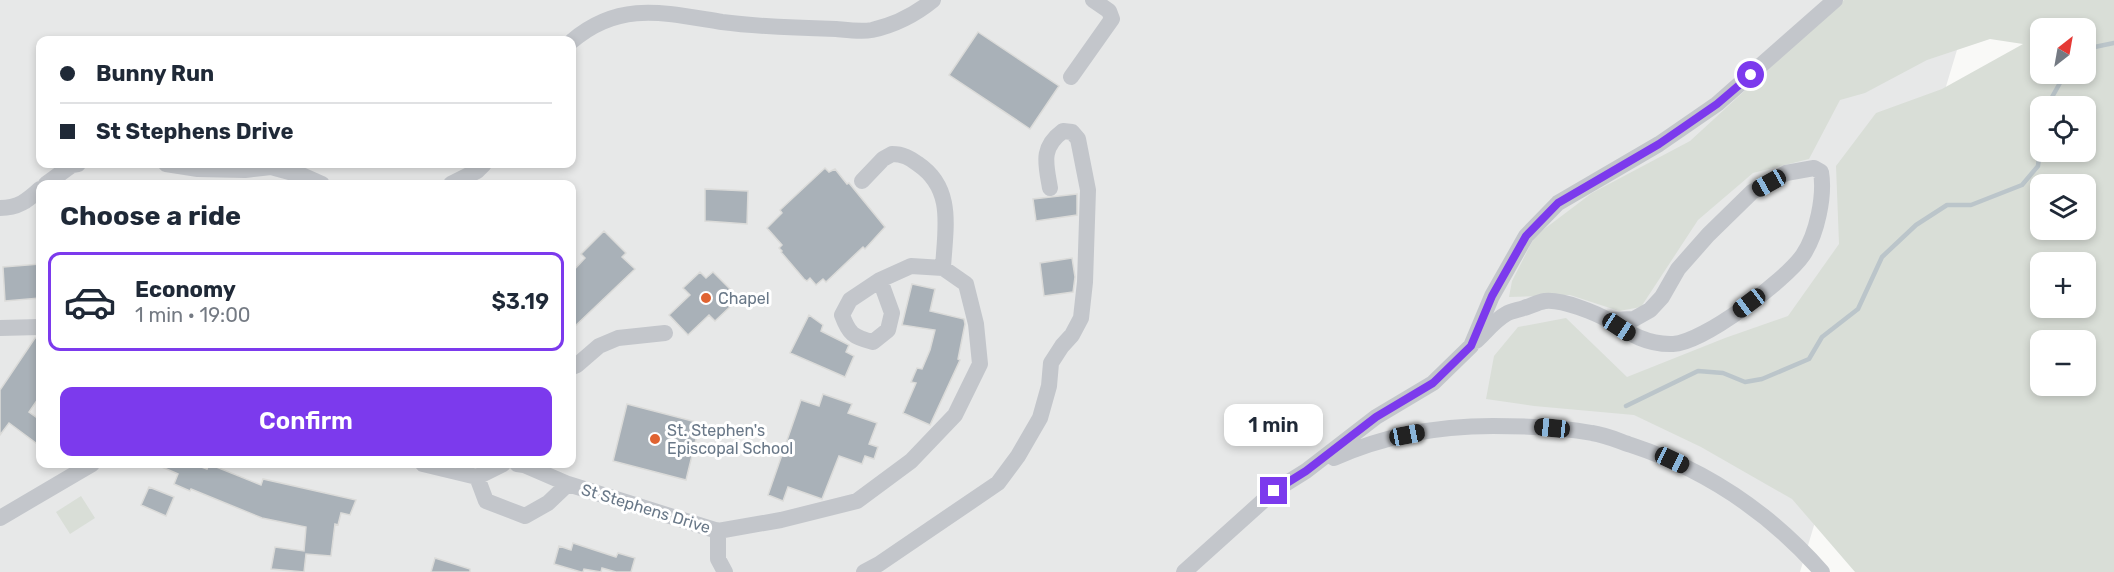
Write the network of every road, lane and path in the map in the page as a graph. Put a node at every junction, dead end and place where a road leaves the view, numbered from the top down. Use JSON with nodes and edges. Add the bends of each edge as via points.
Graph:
{"nodes":[{"id":1,"x":933,"y":0,"type":"edge"},
{"id":2,"x":1093,"y":0,"type":"edge"},
{"id":3,"x":1835,"y":0,"type":"edge"},
{"id":4,"x":576,"y":37,"type":"edge"},
{"id":5,"x":1071,"y":77,"type":"dead end"},
{"id":6,"x":68,"y":168,"type":"edge"},
{"id":7,"x":192,"y":168,"type":"edge"},
{"id":8,"x":262,"y":168,"type":"edge"},
{"id":9,"x":275,"y":168,"type":"edge"},
{"id":10,"x":480,"y":168,"type":"edge"},
{"id":11,"x":51,"y":180,"type":"edge"},
{"id":12,"x":313,"y":180,"type":"edge"},
{"id":13,"x":460,"y":180,"type":"edge"},
{"id":14,"x":862,"y":181,"type":"dead end"},
{"id":15,"x":1050,"y":188,"type":"dead end"},
{"id":16,"x":36,"y":193,"type":"edge"},
{"id":17,"x":0,"y":208,"type":"edge"},
{"id":18,"x":943,"y":268,"type":"junction"},
{"id":19,"x":880,"y":280,"type":"dead end"},
{"id":20,"x":1608,"y":320,"type":"junction"},
{"id":21,"x":36,"y":327,"type":"edge"},
{"id":22,"x":0,"y":328,"type":"edge"},
{"id":23,"x":665,"y":333,"type":"dead end"},
{"id":24,"x":1471,"y":346,"type":"junction"},
{"id":25,"x":576,"y":365,"type":"edge"},
{"id":26,"x":85,"y":468,"type":"edge"},
{"id":27,"x":440,"y":468,"type":"edge"},
{"id":28,"x":495,"y":468,"type":"edge"},
{"id":29,"x":531,"y":468,"type":"edge"},
{"id":30,"x":1306,"y":471,"type":"junction"},
{"id":31,"x":477,"y":477,"type":"junction"},
{"id":32,"x":568,"y":484,"type":"junction"},
{"id":33,"x":0,"y":518,"type":"edge"},
{"id":34,"x":718,"y":531,"type":"junction"},
{"id":35,"x":726,"y":572,"type":"edge"},
{"id":36,"x":864,"y":572,"type":"edge"},
{"id":37,"x":1184,"y":572,"type":"edge"},
{"id":38,"x":1822,"y":572,"type":"edge"}],
"edges":[{"from":1,"to":4,"type":"street","via":[[900,21],[870,30],[806,29],[632,11],[604,18]]},
{"from":2,"to":5,"type":"street","via":[[1109,11],[1112,19]]},
{"from":3,"to":24,"type":"street","via":[[1717,104],[1659,144],[1558,203],[1526,236],[1492,296]]},
{"from":6,"to":11,"type":"street"},
{"from":7,"to":8,"type":"street"},
{"from":9,"to":12,"type":"street"},
{"from":10,"to":13,"type":"street"},
{"from":14,"to":18,"type":"street","via":[[892,154],[908,157],[928,170],[945,203]]},
{"from":15,"to":36,"type":"street","via":[[1047,150],[1063,131],[1071,132],[1078,139],[1088,190],[1085,282],[1081,318],[1051,363],[1040,418],[998,483]]},
{"from":16,"to":17,"type":"street","via":[[13,208]]},
{"from":18,"to":19,"type":"street","via":[[911,266]]},
{"from":18,"to":34,"type":"street","via":[[966,284],[980,364],[956,415],[911,461],[856,501]]},
{"from":20,"to":20,"type":"street","via":[[1631,335],[1654,343],[1676,344],[1734,315],[1779,280],[1803,255],[1817,221],[1821,172],[1814,168],[1786,173],[1752,192],[1678,268],[1650,310],[1634,319]]},
{"from":20,"to":24,"type":"street","via":[[1581,307],[1546,301],[1506,314]]},
{"from":21,"to":22,"type":"street"},
{"from":23,"to":25,"type":"street","via":[[618,338],[599,346]]},
{"from":24,"to":30,"type":"street","via":[[1433,383],[1376,417]]},
{"from":26,"to":33,"type":"street"},
{"from":27,"to":31,"type":"street"},
{"from":28,"to":31,"type":"street"},
{"from":29,"to":32,"type":"street","name":"St Stephens Drive"},
{"from":30,"to":37,"type":"street","via":[[1274,491]]},
{"from":30,"to":38,"type":"street","via":[[1384,440],[1454,426],[1531,426],[1595,433],[1655,453],[1705,476],[1760,511]]},
{"from":31,"to":32,"type":"street","name":"St Stephens Drive","via":[[486,501],[525,516],[548,503]]},
{"from":32,"to":34,"type":"street","name":"St Stephens Drive"},
{"from":34,"to":35,"type":"street","name":"St Stephens Drive","via":[[718,559]]}]}
